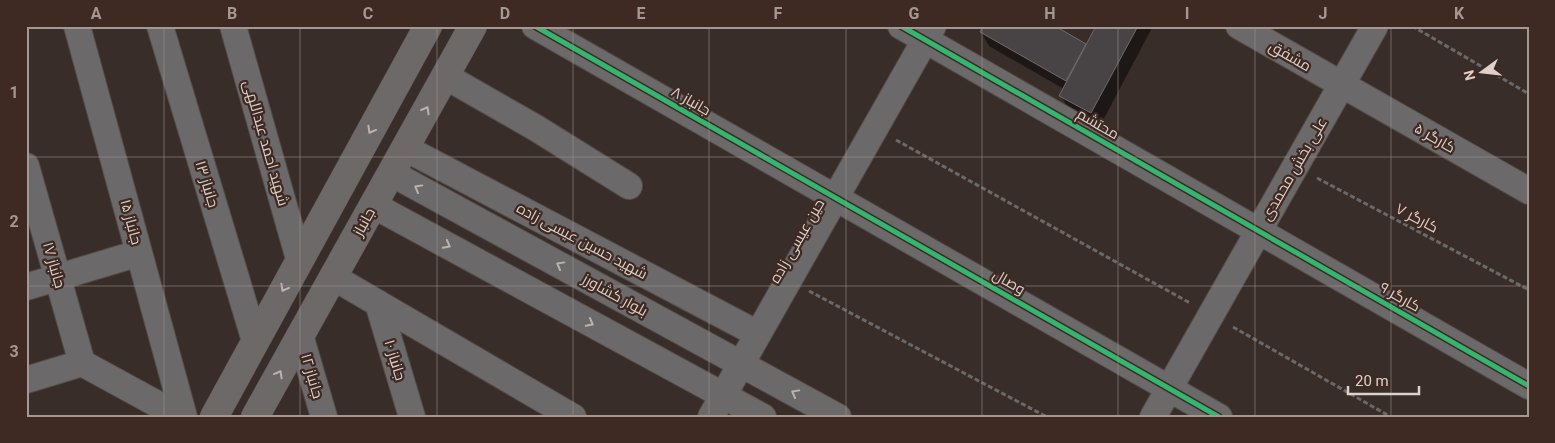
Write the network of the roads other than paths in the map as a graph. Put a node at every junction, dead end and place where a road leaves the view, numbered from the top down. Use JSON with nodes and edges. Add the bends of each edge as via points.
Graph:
{"nodes":[{"id":1,"x":77,"y":26,"type":"edge"},
{"id":2,"x":160,"y":26,"type":"edge"},
{"id":3,"x":233,"y":26,"type":"edge"},
{"id":4,"x":428,"y":26,"type":"edge"},
{"id":5,"x":473,"y":26,"type":"edge"},
{"id":6,"x":535,"y":26,"type":"edge"},
{"id":7,"x":901,"y":26,"type":"edge"},
{"id":8,"x":1239,"y":26,"type":"edge"},
{"id":9,"x":1375,"y":26,"type":"edge"},
{"id":10,"x":929,"y":33,"type":"edge"},
{"id":11,"x":445,"y":76,"type":"junction"},
{"id":12,"x":1342,"y":85,"type":"junction"},
{"id":13,"x":405,"y":148,"type":"junction"},
{"id":14,"x":357,"y":156,"type":"junction"},
{"id":15,"x":26,"y":166,"type":"edge"},
{"id":16,"x":391,"y":173,"type":"junction"},
{"id":17,"x":629,"y":186,"type":"dead end"},
{"id":18,"x":338,"y":190,"type":"junction"},
{"id":19,"x":1529,"y":191,"type":"edge"},
{"id":20,"x":836,"y":198,"type":"junction"},
{"id":21,"x":373,"y":205,"type":"junction"},
{"id":22,"x":1259,"y":230,"type":"junction"},
{"id":23,"x":139,"y":253,"type":"junction"},
{"id":24,"x":300,"y":259,"type":"junction"},
{"id":25,"x":333,"y":277,"type":"junction"},
{"id":26,"x":58,"y":278,"type":"junction"},
{"id":27,"x":26,"y":288,"type":"edge"},
{"id":28,"x":378,"y":303,"type":"junction"},
{"id":29,"x":758,"y":334,"type":"junction"},
{"id":30,"x":300,"y":335,"type":"junction"},
{"id":31,"x":255,"y":341,"type":"junction"},
{"id":32,"x":82,"y":363,"type":"junction"},
{"id":33,"x":741,"y":364,"type":"junction"},
{"id":34,"x":26,"y":380,"type":"edge"},
{"id":35,"x":1529,"y":386,"type":"edge"},
{"id":36,"x":1170,"y":388,"type":"junction"},
{"id":37,"x":717,"y":406,"type":"edge"},
{"id":38,"x":554,"y":413,"type":"edge"},
{"id":39,"x":183,"y":417,"type":"edge"},
{"id":40,"x":214,"y":417,"type":"edge"},
{"id":41,"x":255,"y":417,"type":"edge"},
{"id":42,"x":324,"y":417,"type":"edge"},
{"id":43,"x":412,"y":417,"type":"edge"},
{"id":44,"x":763,"y":417,"type":"edge"},
{"id":45,"x":838,"y":417,"type":"edge"},
{"id":46,"x":1154,"y":417,"type":"edge"},
{"id":47,"x":1220,"y":417,"type":"edge"}],
"edges":[{"from":1,"to":23,"type":"street","name":"جانباز ۱۵"},
{"from":2,"to":31,"type":"street","name":"جانباز ۱۳"},
{"from":3,"to":24,"type":"street","name":"شهید احمد عبداللهی"},
{"from":4,"to":14,"type":"main road","one_way":true},
{"from":5,"to":11,"type":"main road","name":"جانباز"},
{"from":6,"to":20,"type":"street","name":"جانباز ۸"},
{"from":7,"to":10,"type":"street","name":"محتشم"},
{"from":8,"to":12,"type":"street","name":"مشفق"},
{"from":9,"to":12,"type":"street","name":"علی بخش محمدی"},
{"from":10,"to":20,"type":"street","name":"حین عیسی زاده"},
{"from":10,"to":22,"type":"street","name":"محتشم"},
{"from":13,"to":11,"type":"main road","name":"جانباز","one_way":true},
{"from":11,"to":17,"type":"street"},
{"from":12,"to":19,"type":"street","name":"کارگر ۵"},
{"from":12,"to":22,"type":"street","name":"علی بخش محمدی"},
{"from":13,"to":16,"type":"main road","name":"جانباز"},
{"from":13,"to":29,"type":"street","name":"شهید حسین عیسی زاده"},
{"from":14,"to":16,"type":"main road"},
{"from":14,"to":18,"type":"main road"},
{"from":15,"to":26,"type":"street","name":"جانباز ۱۷"},
{"from":16,"to":21,"type":"main road","name":"جانباز"},
{"from":33,"to":16,"type":"street","name":"بلوار کشاورز","one_way":true},
{"from":18,"to":21,"type":"main road"},
{"from":18,"to":24,"type":"main road"},
{"from":20,"to":29,"type":"street","name":"حین عیسی زاده"},
{"from":20,"to":36,"type":"street","name":"وصال"},
{"from":21,"to":25,"type":"main road","name":"جانباز"},
{"from":21,"to":37,"type":"street","one_way":true},
{"from":22,"to":35,"type":"street","name":"کارگر ۹"},
{"from":22,"to":36,"type":"street","name":"علی بخش محمدی"},
{"from":23,"to":26,"type":"street"},
{"from":23,"to":39,"type":"street","name":"جانباز ۱۵"},
{"from":24,"to":31,"type":"main road","one_way":true},
{"from":25,"to":28,"type":"street"},
{"from":25,"to":30,"type":"main road","name":"جانباز"},
{"from":26,"to":27,"type":"street"},
{"from":26,"to":32,"type":"street","name":"جانباز ۱۷"},
{"from":28,"to":38,"type":"street"},
{"from":28,"to":43,"type":"street","name":"جانباز ۱۰"},
{"from":29,"to":33,"type":"street","name":"حین عیسی زاده"},
{"from":41,"to":30,"type":"main road","name":"جانباز","one_way":true},
{"from":30,"to":42,"type":"street","name":"جانباز ۱۲"},
{"from":31,"to":40,"type":"main road"},
{"from":32,"to":34,"type":"street"},
{"from":32,"to":39,"type":"street"},
{"from":33,"to":37,"type":"street","name":"حین عیسی زاده"},
{"from":45,"to":33,"type":"street","name":"بلوار کشاورز","one_way":true},
{"from":36,"to":46,"type":"street","name":"علی بخش محمدی"},
{"from":36,"to":47,"type":"street","name":"وصال"},
{"from":37,"to":44,"type":"street"}]}
